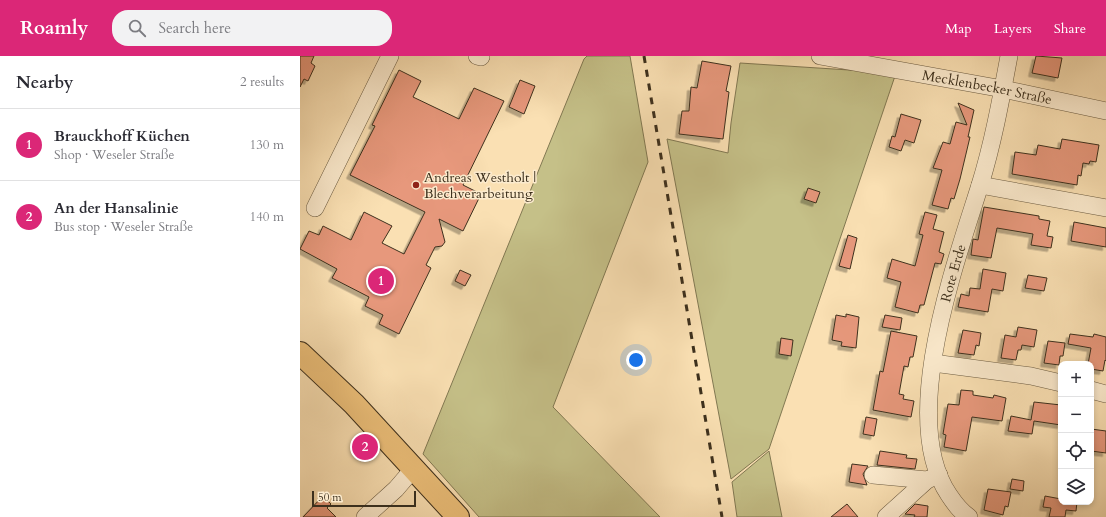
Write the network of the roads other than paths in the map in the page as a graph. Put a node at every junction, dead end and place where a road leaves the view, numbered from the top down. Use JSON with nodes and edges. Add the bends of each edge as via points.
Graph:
{"nodes":[{"id":1,"x":390,"y":56,"type":"edge"},
{"id":2,"x":820,"y":56,"type":"edge"},
{"id":3,"x":1009,"y":56,"type":"edge"},
{"id":4,"x":1003,"y":89,"type":"junction"},
{"id":5,"x":1106,"y":111,"type":"edge"},
{"id":6,"x":980,"y":185,"type":"junction"},
{"id":7,"x":315,"y":208,"type":"dead end"},
{"id":8,"x":1106,"y":208,"type":"edge"},
{"id":9,"x":300,"y":353,"type":"edge"},
{"id":10,"x":933,"y":363,"type":"junction"},
{"id":11,"x":1058,"y":382,"type":"edge"},
{"id":12,"x":1094,"y":391,"type":"edge"},
{"id":13,"x":1106,"y":394,"type":"edge"},
{"id":14,"x":414,"y":468,"type":"junction"},
{"id":15,"x":873,"y":475,"type":"dead end"},
{"id":16,"x":933,"y":478,"type":"junction"},
{"id":17,"x":964,"y":516,"type":"edge"},
{"id":18,"x":365,"y":517,"type":"edge"},
{"id":19,"x":458,"y":517,"type":"edge"},
{"id":20,"x":886,"y":517,"type":"edge"}],
"edges":[{"from":1,"to":7,"type":"street"},
{"from":2,"to":4,"type":"street","name":"Mecklenbecker Straße"},
{"from":3,"to":4,"type":"street","name":"Rote Erde"},
{"from":4,"to":5,"type":"street","name":"Mecklenbecker Straße"},
{"from":4,"to":6,"type":"street","name":"Rote Erde"},
{"from":6,"to":8,"type":"street"},
{"from":6,"to":10,"type":"street","name":"Rote Erde","via":[[942,311]]},
{"from":9,"to":14,"type":"main road","via":[[354,404]]},
{"from":10,"to":11,"type":"street","via":[[1031,376]]},
{"from":10,"to":16,"type":"street","name":"Rote Erde","via":[[928,403]]},
{"from":12,"to":13,"type":"street"},
{"from":14,"to":18,"type":"street","via":[[396,489]]},
{"from":14,"to":19,"type":"main road"},
{"from":15,"to":16,"type":"street"},
{"from":16,"to":17,"type":"street","name":"Rote Erde","via":[[941,483]]},
{"from":16,"to":20,"type":"street"}]}
